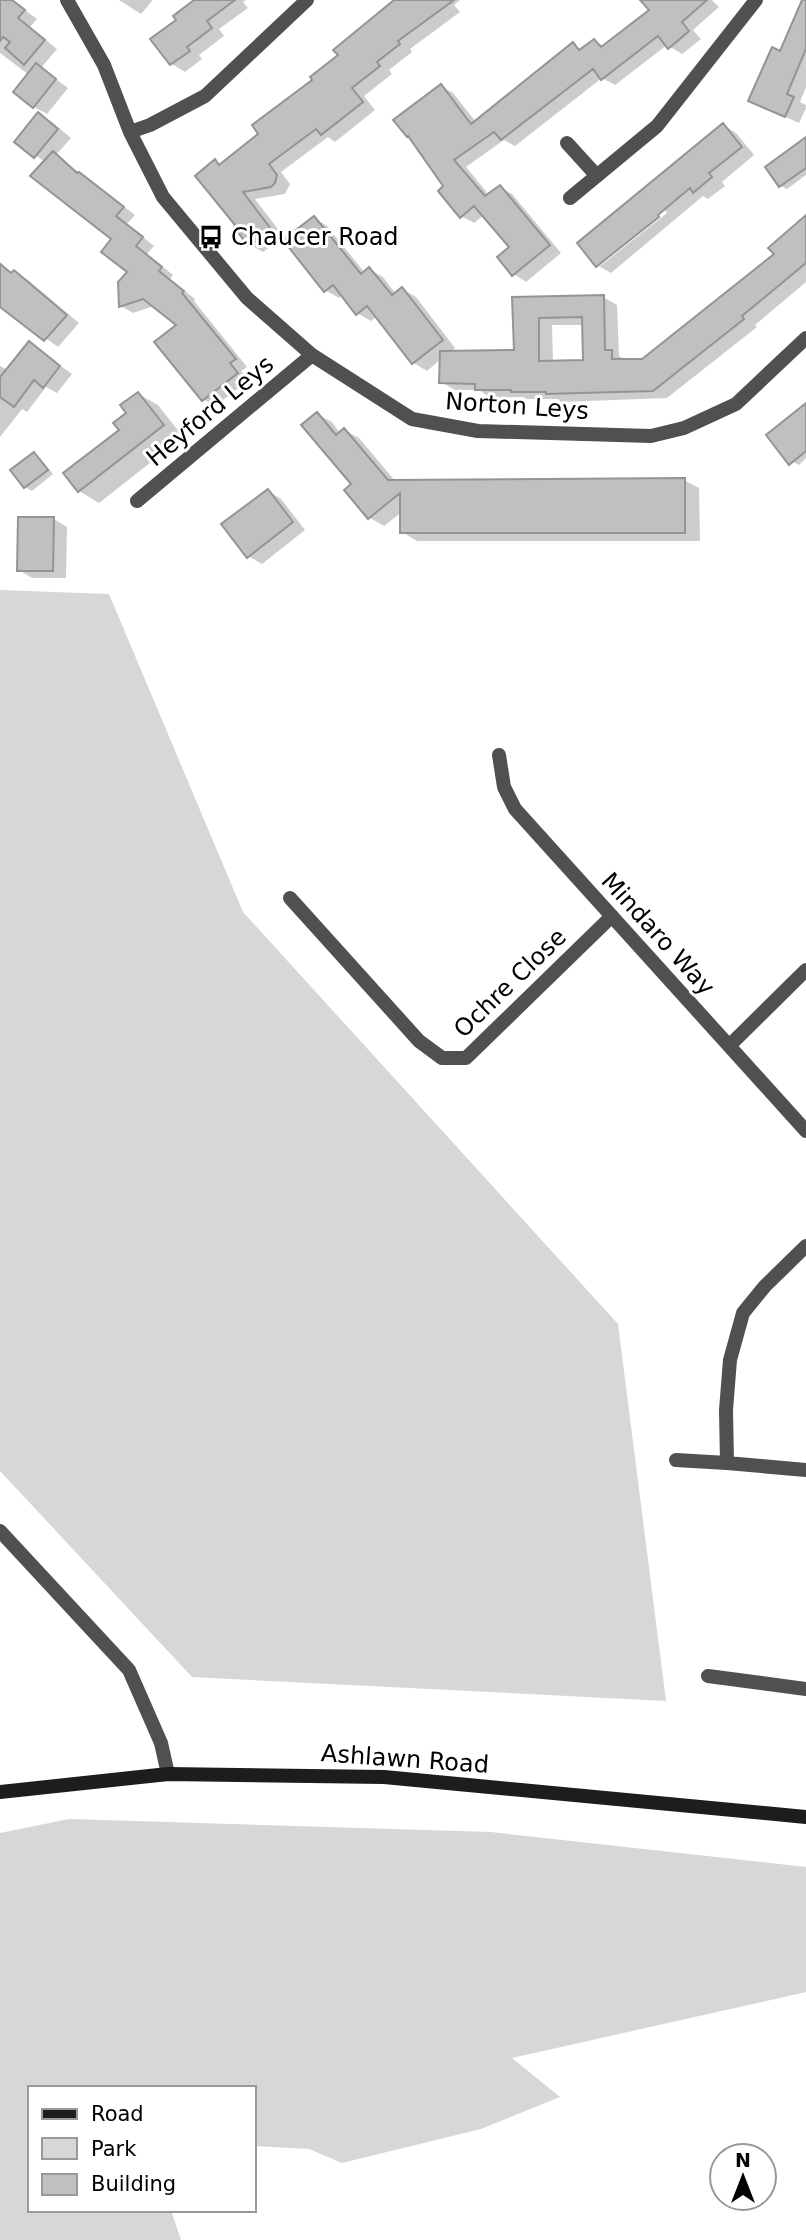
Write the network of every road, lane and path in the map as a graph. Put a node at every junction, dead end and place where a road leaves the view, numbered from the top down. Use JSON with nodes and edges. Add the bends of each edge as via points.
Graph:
{"nodes":[{"id":1,"x":67,"y":0,"type":"edge"},
{"id":2,"x":307,"y":0,"type":"edge"},
{"id":3,"x":756,"y":0,"type":"edge"},
{"id":4,"x":130,"y":132,"type":"junction"},
{"id":5,"x":567,"y":143,"type":"dead end"},
{"id":6,"x":597,"y":176,"type":"junction"},
{"id":7,"x":570,"y":198,"type":"dead end"},
{"id":8,"x":806,"y":338,"type":"edge"},
{"id":9,"x":312,"y":355,"type":"junction"},
{"id":10,"x":137,"y":501,"type":"dead end"},
{"id":11,"x":499,"y":755,"type":"dead end"},
{"id":12,"x":289,"y":898,"type":"dead end"},
{"id":13,"x":612,"y":916,"type":"junction"},
{"id":14,"x":806,"y":970,"type":"edge"},
{"id":15,"x":729,"y":1046,"type":"junction"},
{"id":16,"x":806,"y":1131,"type":"edge"},
{"id":17,"x":806,"y":1246,"type":"edge"},
{"id":18,"x":676,"y":1460,"type":"dead end"},
{"id":19,"x":727,"y":1463,"type":"junction"},
{"id":20,"x":806,"y":1470,"type":"edge"},
{"id":21,"x":0,"y":1531,"type":"edge"},
{"id":22,"x":708,"y":1676,"type":"dead end"},
{"id":23,"x":806,"y":1689,"type":"edge"},
{"id":24,"x":168,"y":1774,"type":"junction"},
{"id":25,"x":0,"y":1792,"type":"edge"},
{"id":26,"x":806,"y":1817,"type":"edge"}],
"edges":[{"from":1,"to":4,"type":"street","name":"Norton Leys","via":[[104,65]]},
{"from":2,"to":4,"type":"street","via":[[205,96]]},
{"from":3,"to":6,"type":"street","via":[[657,126]]},
{"from":4,"to":9,"type":"street","name":"Norton Leys","via":[[163,197],[247,298]]},
{"from":5,"to":6,"type":"street"},
{"from":6,"to":7,"type":"street"},
{"from":8,"to":9,"type":"street","name":"Norton Leys","via":[[736,404],[684,428],[651,436],[478,431],[412,419]]},
{"from":9,"to":10,"type":"street","name":"Heyford Leys"},
{"from":11,"to":13,"type":"street","name":"Mindaro Way","via":[[504,787],[515,809]]},
{"from":12,"to":13,"type":"street","name":"Ochre Close","via":[[419,1041],[442,1058],[466,1058]]},
{"from":13,"to":15,"type":"street","name":"Mindaro Way"},
{"from":14,"to":15,"type":"street"},
{"from":15,"to":16,"type":"street","name":"Mindaro Way"},
{"from":17,"to":19,"type":"street","via":[[743,1313],[730,1360]]},
{"from":18,"to":19,"type":"street"},
{"from":19,"to":20,"type":"street"},
{"from":21,"to":24,"type":"street","via":[[129,1670],[161,1743]]},
{"from":22,"to":23,"type":"street"},
{"from":24,"to":25,"type":"main road","name":"Ashlawn Road"},
{"from":24,"to":26,"type":"main road","name":"Ashlawn Road","via":[[384,1777]]}]}
